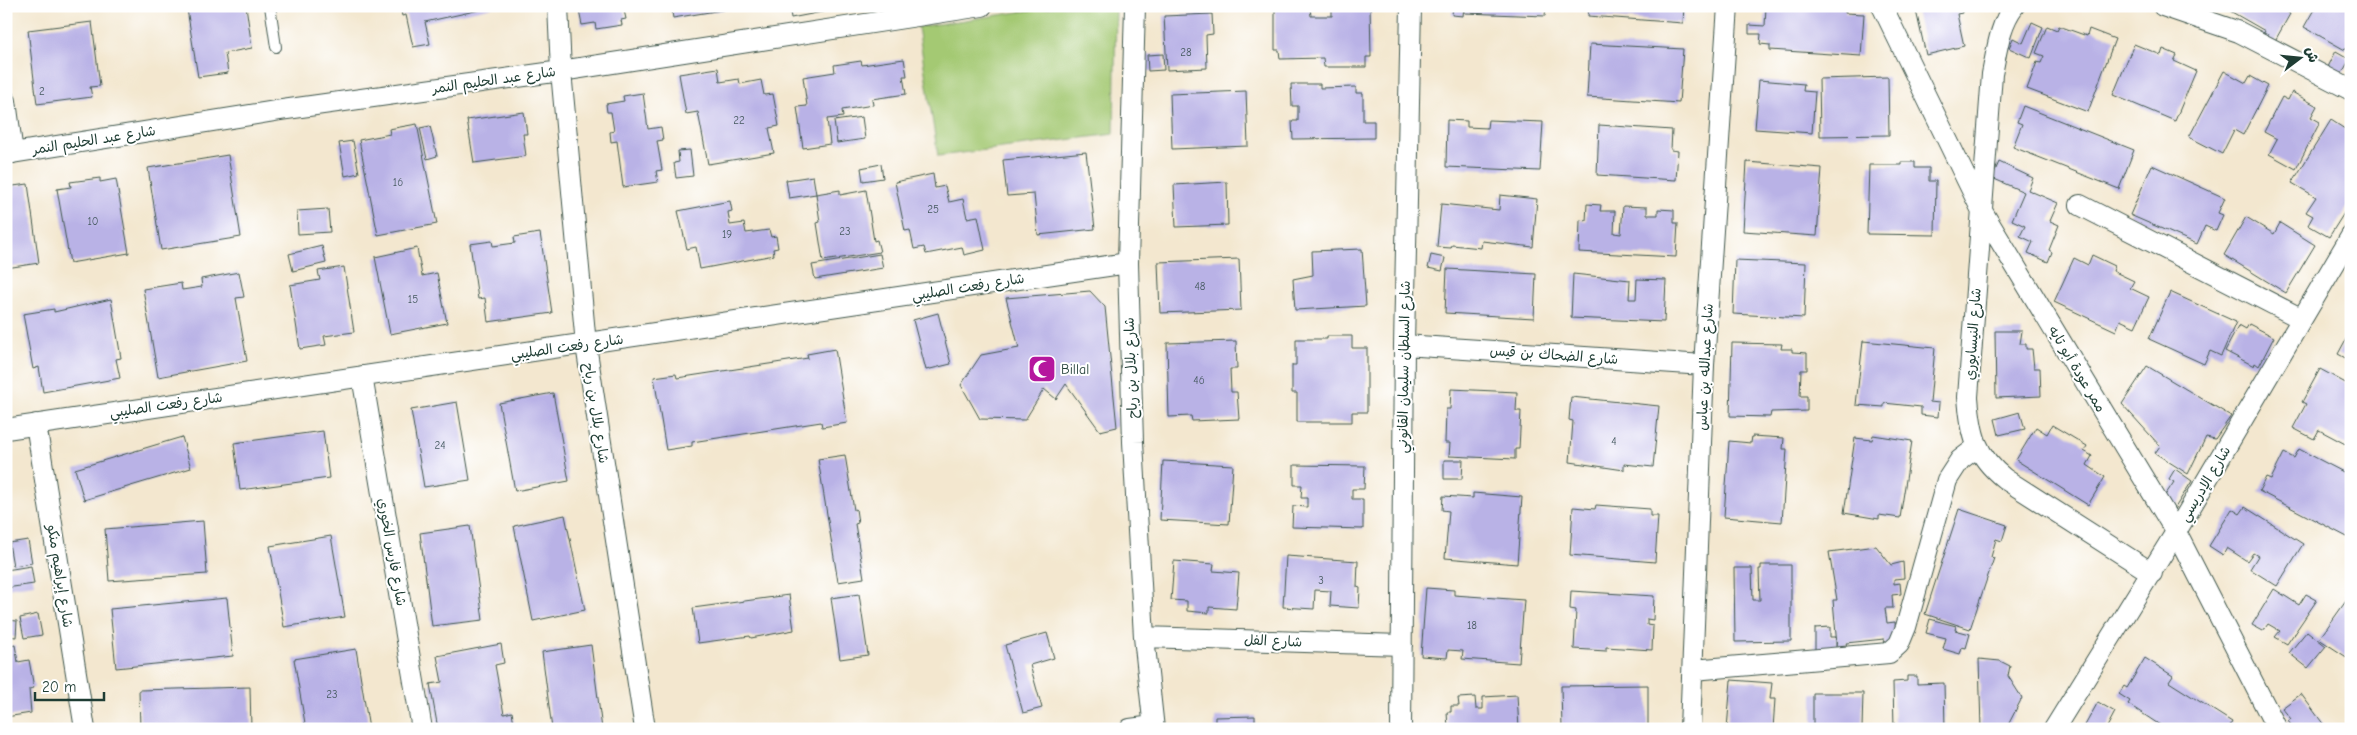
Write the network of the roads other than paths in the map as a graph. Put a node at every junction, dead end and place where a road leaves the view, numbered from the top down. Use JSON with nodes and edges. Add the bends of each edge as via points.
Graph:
{"nodes":[{"id":1,"x":270,"y":6,"type":"edge"},
{"id":2,"x":558,"y":6,"type":"edge"},
{"id":3,"x":982,"y":6,"type":"edge"},
{"id":4,"x":1135,"y":6,"type":"edge"},
{"id":5,"x":1411,"y":6,"type":"edge"},
{"id":6,"x":1728,"y":6,"type":"edge"},
{"id":7,"x":1882,"y":6,"type":"edge"},
{"id":8,"x":2014,"y":6,"type":"edge"},
{"id":9,"x":2163,"y":6,"type":"edge"},
{"id":10,"x":276,"y":47,"type":"dead end"},
{"id":11,"x":561,"y":71,"type":"junction"},
{"id":12,"x":2351,"y":90,"type":"edge"},
{"id":13,"x":6,"y":101,"type":"edge"},
{"id":14,"x":9,"y":153,"type":"edge"},
{"id":15,"x":2080,"y":205,"type":"dead end"},
{"id":16,"x":1982,"y":211,"type":"junction"},
{"id":17,"x":2351,"y":236,"type":"edge"},
{"id":18,"x":1128,"y":263,"type":"junction"},
{"id":19,"x":2302,"y":319,"type":"junction"},
{"id":20,"x":586,"y":345,"type":"junction"},
{"id":21,"x":1404,"y":345,"type":"junction"},
{"id":22,"x":1704,"y":365,"type":"junction"},
{"id":23,"x":362,"y":376,"type":"junction"},
{"id":24,"x":36,"y":424,"type":"junction"},
{"id":25,"x":6,"y":429,"type":"edge"},
{"id":26,"x":1977,"y":447,"type":"junction"},
{"id":27,"x":2176,"y":532,"type":"junction"},
{"id":28,"x":2152,"y":573,"type":"junction"},
{"id":29,"x":1144,"y":637,"type":"junction"},
{"id":30,"x":1402,"y":645,"type":"junction"},
{"id":31,"x":1693,"y":670,"type":"junction"},
{"id":32,"x":1153,"y":728,"type":"edge"},
{"id":33,"x":84,"y":729,"type":"edge"},
{"id":34,"x":422,"y":729,"type":"edge"},
{"id":35,"x":645,"y":729,"type":"edge"},
{"id":36,"x":1130,"y":729,"type":"edge"},
{"id":37,"x":1401,"y":729,"type":"edge"},
{"id":38,"x":1690,"y":729,"type":"edge"},
{"id":39,"x":2054,"y":729,"type":"edge"},
{"id":40,"x":2278,"y":729,"type":"edge"}],
"edges":[{"from":1,"to":10,"type":"lane"},
{"from":2,"to":11,"type":"street","name":"شارع بلال بن رباح"},
{"from":3,"to":11,"type":"street","name":"شارع عبد الحليم النمر"},
{"from":4,"to":18,"type":"street","name":"شارع بلال بن رباح"},
{"from":5,"to":21,"type":"street","name":"شارع السلطان سليمان القانوني"},
{"from":6,"to":22,"type":"street","name":"شارع عبدالله بن عباس"},
{"from":7,"to":16,"type":"street","name":"ممر عودة أبو تايه"},
{"from":8,"to":16,"type":"street","name":"شارع النيسابوري","via":[[2007,14],[1992,74]]},
{"from":9,"to":12,"type":"street","via":[[2239,32]]},
{"from":11,"to":14,"type":"street","name":"شارع عبد الحليم النمر"},
{"from":11,"to":20,"type":"street","name":"شارع بلال بن رباح"},
{"from":13,"to":14,"type":"street"},
{"from":15,"to":19,"type":"street"},
{"from":16,"to":26,"type":"street","name":"شارع النيسابوري","via":[[1968,397],[1970,425]]},
{"from":16,"to":27,"type":"street","name":"ممر عودة أبو تايه"},
{"from":17,"to":19,"type":"street","name":"شارع الإدريسي"},
{"from":18,"to":20,"type":"street","name":"شارع رفعت الصليبي"},
{"from":18,"to":29,"type":"street","name":"شارع بلال بن رباح","via":[[1133,442]]},
{"from":19,"to":27,"type":"street","name":"شارع الإدريسي"},
{"from":20,"to":23,"type":"street","name":"شارع رفعت الصليبي"},
{"from":20,"to":35,"type":"street","name":"شارع بلال بن رباح"},
{"from":21,"to":22,"type":"street","name":"شارع الضحاك بن قيس"},
{"from":21,"to":30,"type":"street","name":"شارع السلطان سليمان القانوني"},
{"from":22,"to":31,"type":"street","name":"شارع عبدالله بن عباس"},
{"from":23,"to":24,"type":"street","name":"شارع رفعت الصليبي"},
{"from":23,"to":34,"type":"street","name":"شارع فارس الخوري"},
{"from":24,"to":25,"type":"street","name":"شارع رفعت الصليبي"},
{"from":24,"to":33,"type":"street","name":"شارع إبراهيم منكو"},
{"from":26,"to":28,"type":"street","name":"شارع النيسابوري","via":[[1988,465],[2005,478]]},
{"from":26,"to":31,"type":"street","via":[[1960,460],[1947,480],[1906,627],[1899,644],[1889,653]]},
{"from":27,"to":28,"type":"street","name":"شارع الإدريسي"},
{"from":27,"to":40,"type":"street","name":"ممر عودة أبو تايه"},
{"from":28,"to":39,"type":"street","name":"شارع الإدريسي"},
{"from":29,"to":30,"type":"street","name":"شارع الفل"},
{"from":29,"to":32,"type":"street","name":"شارع بلال بن رباح"},
{"from":30,"to":37,"type":"street","name":"شارع السلطان سليمان القانوني"},
{"from":31,"to":38,"type":"street","name":"شارع عبدالله بن عباس"},
{"from":32,"to":36,"type":"street"}]}
